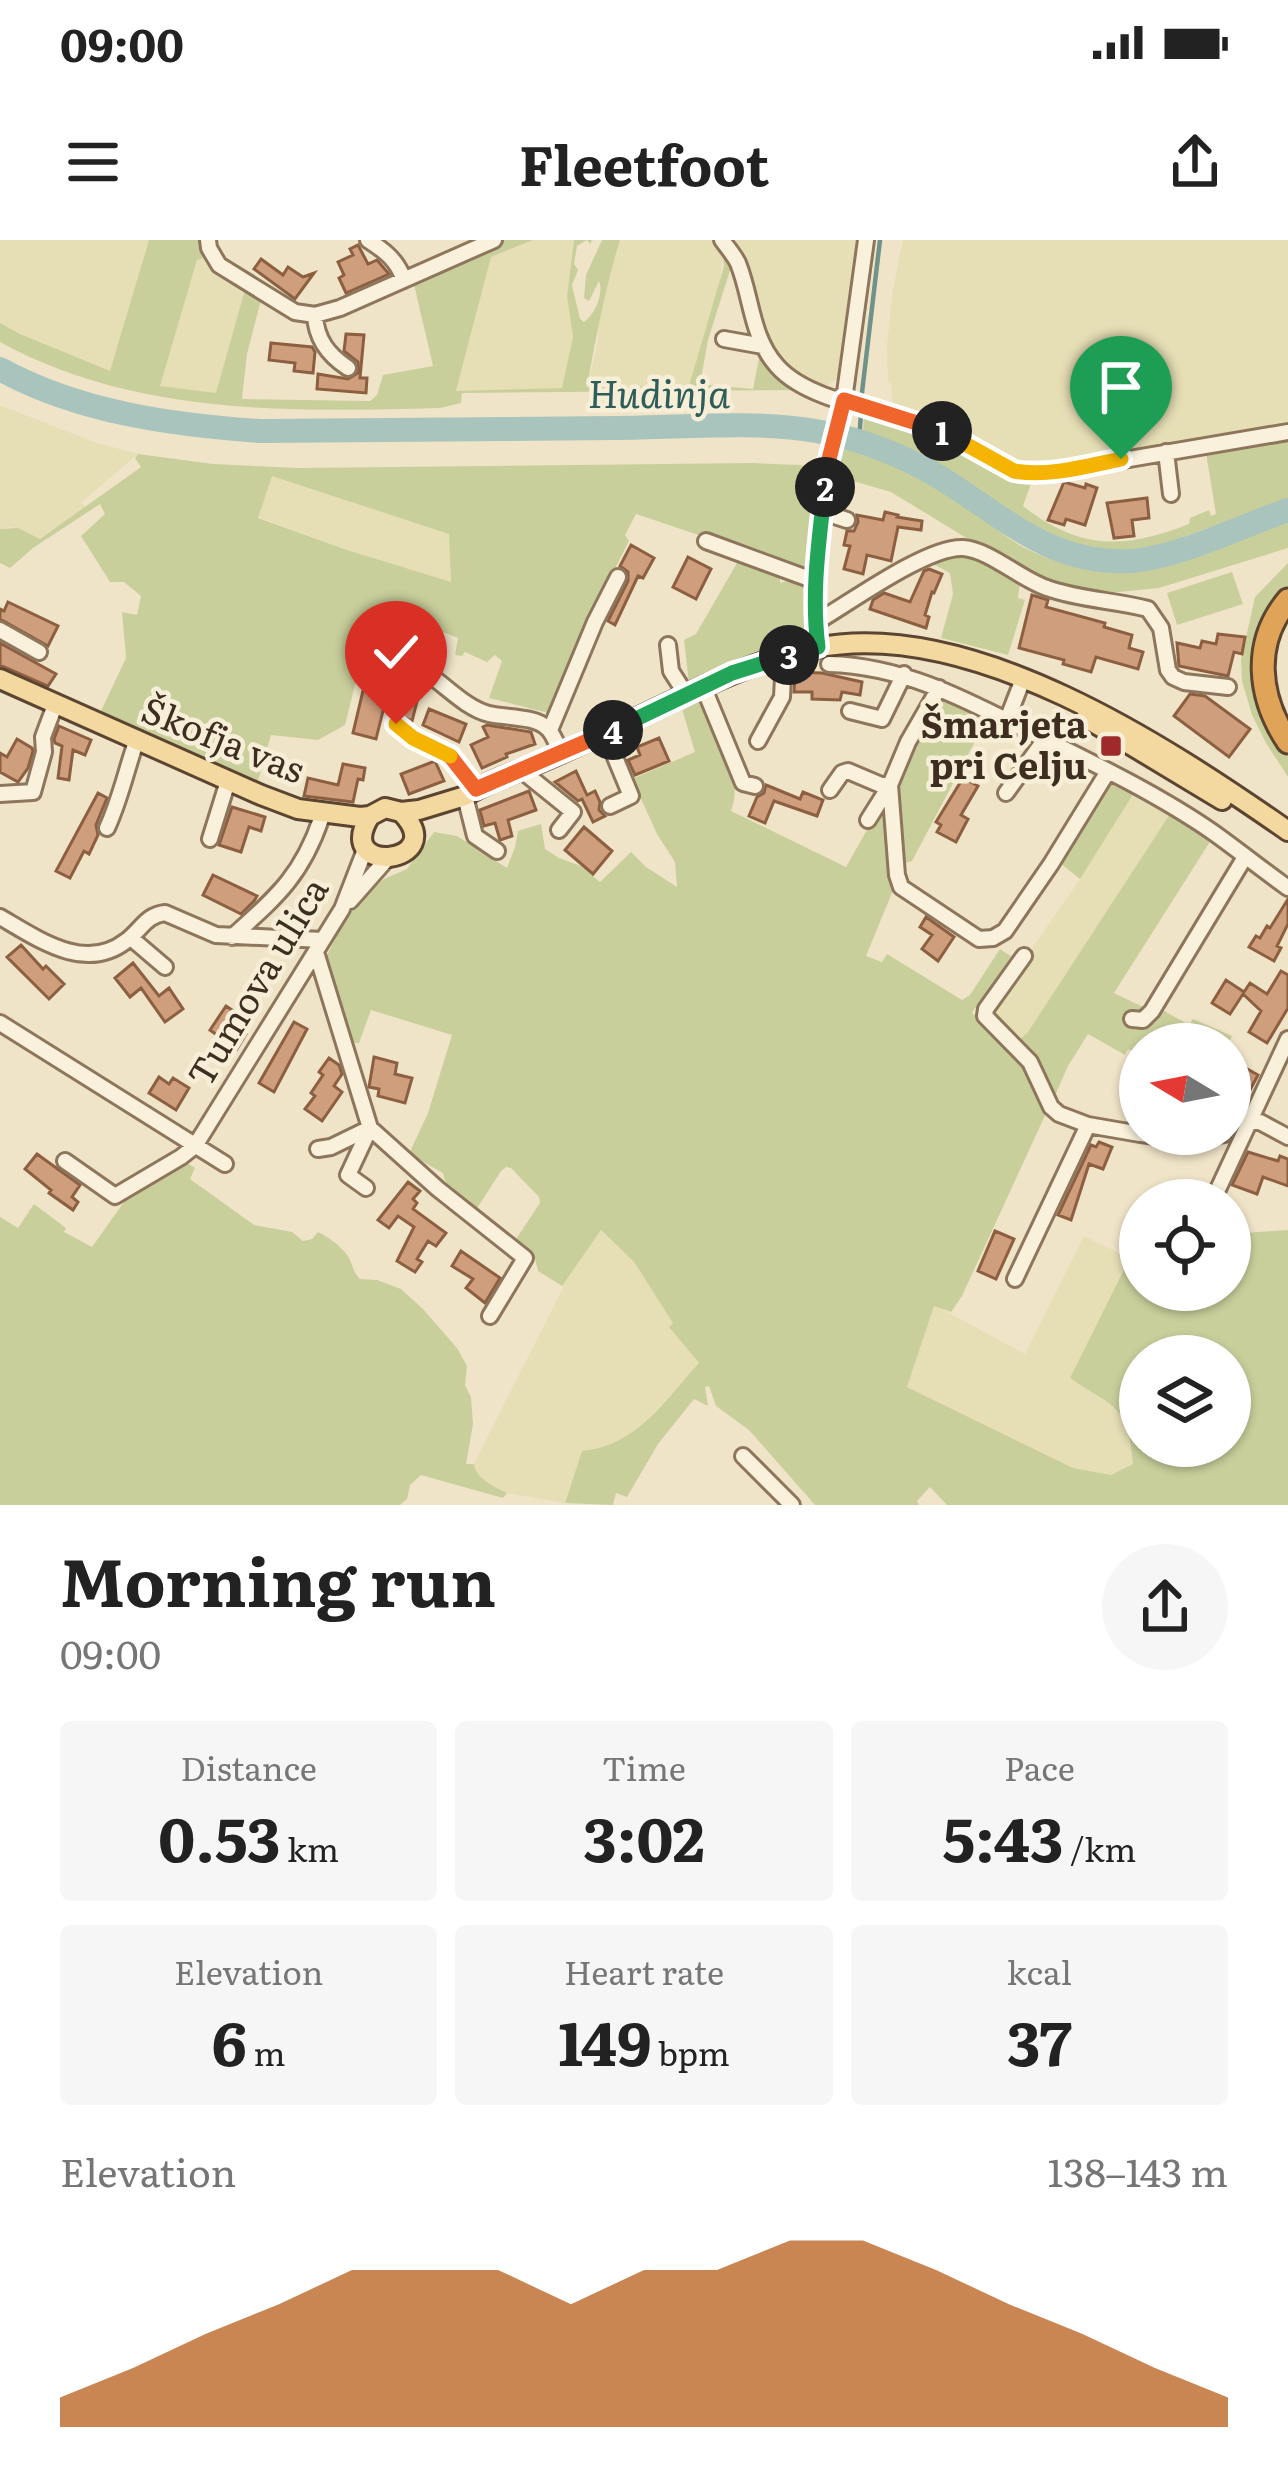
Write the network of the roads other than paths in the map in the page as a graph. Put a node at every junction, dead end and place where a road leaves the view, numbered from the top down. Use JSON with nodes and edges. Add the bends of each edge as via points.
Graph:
{"nodes":[{"id":1,"x":208,"y":240,"type":"edge"},
{"id":2,"x":368,"y":240,"type":"edge"},
{"id":3,"x":494,"y":240,"type":"edge"},
{"id":4,"x":722,"y":240,"type":"edge"},
{"id":5,"x":866,"y":240,"type":"edge"},
{"id":6,"x":404,"y":280,"type":"junction"},
{"id":7,"x":315,"y":315,"type":"junction"},
{"id":8,"x":724,"y":339,"type":"dead end"},
{"id":9,"x":763,"y":346,"type":"junction"},
{"id":10,"x":348,"y":368,"type":"dead end"},
{"id":11,"x":846,"y":406,"type":"junction"},
{"id":12,"x":1288,"y":432,"type":"edge"},
{"id":13,"x":1166,"y":452,"type":"junction"},
{"id":14,"x":1172,"y":494,"type":"dead end"},
{"id":15,"x":822,"y":512,"type":"junction"},
{"id":16,"x":847,"y":520,"type":"dead end"},
{"id":17,"x":706,"y":541,"type":"dead end"},
{"id":18,"x":618,"y":577,"type":"dead end"},
{"id":19,"x":815,"y":581,"type":"junction"},
{"id":20,"x":1288,"y":600,"type":"edge"},
{"id":21,"x":815,"y":623,"type":"junction"},
{"id":22,"x":0,"y":630,"type":"edge"},
{"id":23,"x":668,"y":645,"type":"dead end"},
{"id":24,"x":39,"y":652,"type":"dead end"},
{"id":25,"x":823,"y":655,"type":"junction"},
{"id":26,"x":784,"y":657,"type":"junction"},
{"id":27,"x":904,"y":674,"type":"junction"},
{"id":28,"x":431,"y":676,"type":"dead end"},
{"id":29,"x":0,"y":680,"type":"edge"},
{"id":30,"x":1030,"y":682,"type":"junction"},
{"id":31,"x":704,"y":686,"type":"junction"},
{"id":32,"x":1228,"y":686,"type":"dead end"},
{"id":33,"x":939,"y":688,"type":"junction"},
{"id":34,"x":682,"y":697,"type":"junction"},
{"id":35,"x":55,"y":705,"type":"junction"},
{"id":36,"x":850,"y":711,"type":"dead end"},
{"id":37,"x":1007,"y":720,"type":"junction"},
{"id":38,"x":396,"y":724,"type":"dead end"},
{"id":39,"x":550,"y":730,"type":"junction"},
{"id":40,"x":605,"y":733,"type":"junction"},
{"id":41,"x":1045,"y":740,"type":"junction"},
{"id":42,"x":758,"y":741,"type":"dead end"},
{"id":43,"x":136,"y":742,"type":"junction"},
{"id":44,"x":1288,"y":742,"type":"edge"},
{"id":45,"x":563,"y":752,"type":"junction"},
{"id":46,"x":521,"y":770,"type":"junction"},
{"id":47,"x":1107,"y":772,"type":"junction"},
{"id":48,"x":228,"y":782,"type":"junction"},
{"id":49,"x":890,"y":785,"type":"junction"},
{"id":50,"x":755,"y":786,"type":"dead end"},
{"id":51,"x":830,"y":790,"type":"dead end"},
{"id":52,"x":470,"y":792,"type":"junction"},
{"id":53,"x":1006,"y":793,"type":"dead end"},
{"id":54,"x":0,"y":794,"type":"edge"},
{"id":55,"x":610,"y":806,"type":"dead end"},
{"id":56,"x":298,"y":809,"type":"junction"},
{"id":57,"x":401,"y":812,"type":"junction"},
{"id":58,"x":370,"y":816,"type":"junction"},
{"id":59,"x":321,"y":819,"type":"junction"},
{"id":60,"x":868,"y":820,"type":"dead end"},
{"id":61,"x":107,"y":828,"type":"dead end"},
{"id":62,"x":560,"y":830,"type":"dead end"},
{"id":63,"x":1288,"y":831,"type":"edge"},
{"id":64,"x":413,"y":832,"type":"junction"},
{"id":65,"x":210,"y":839,"type":"dead end"},
{"id":66,"x":365,"y":843,"type":"junction"},
{"id":67,"x":1288,"y":845,"type":"edge"},
{"id":68,"x":497,"y":851,"type":"dead end"},
{"id":69,"x":1245,"y":857,"type":"junction"},
{"id":70,"x":387,"y":859,"type":"junction"},
{"id":71,"x":1288,"y":888,"type":"edge"},
{"id":72,"x":342,"y":909,"type":"junction"},
{"id":73,"x":0,"y":916,"type":"edge"},
{"id":74,"x":131,"y":938,"type":"junction"},
{"id":75,"x":231,"y":938,"type":"junction"},
{"id":76,"x":320,"y":946,"type":"junction"},
{"id":77,"x":1024,"y":956,"type":"dead end"},
{"id":78,"x":164,"y":967,"type":"dead end"},
{"id":79,"x":1132,"y":1019,"type":"dead end"},
{"id":80,"x":0,"y":1023,"type":"edge"},
{"id":81,"x":1288,"y":1039,"type":"edge"},
{"id":82,"x":1251,"y":1118,"type":"edge"},
{"id":83,"x":1251,"y":1122,"type":"edge"},
{"id":84,"x":1088,"y":1125,"type":"junction"},
{"id":85,"x":370,"y":1128,"type":"junction"},
{"id":86,"x":1119,"y":1130,"type":"edge"},
{"id":87,"x":1288,"y":1137,"type":"edge"},
{"id":88,"x":195,"y":1146,"type":"junction"},
{"id":89,"x":318,"y":1149,"type":"dead end"},
{"id":90,"x":65,"y":1161,"type":"dead end"},
{"id":91,"x":225,"y":1164,"type":"dead end"},
{"id":92,"x":366,"y":1188,"type":"dead end"},
{"id":93,"x":1015,"y":1279,"type":"dead end"},
{"id":94,"x":490,"y":1316,"type":"dead end"},
{"id":95,"x":743,"y":1456,"type":"dead end"},
{"id":96,"x":792,"y":1505,"type":"edge"}],
"edges":[{"from":1,"to":7,"type":"street","via":[[219,265],[296,312]]},
{"from":2,"to":6,"type":"street","via":[[387,252]]},
{"from":3,"to":6,"type":"street"},
{"from":4,"to":9,"type":"street","via":[[737,261]]},
{"from":5,"to":11,"type":"street"},
{"from":6,"to":7,"type":"street"},
{"from":7,"to":10,"type":"street","via":[[326,350]]},
{"from":8,"to":9,"type":"street"},
{"from":9,"to":11,"type":"street","via":[[787,376]]},
{"from":11,"to":13,"type":"street","via":[[948,433],[1028,474]]},
{"from":11,"to":15,"type":"street"},
{"from":12,"to":13,"type":"street"},
{"from":13,"to":14,"type":"street"},
{"from":15,"to":16,"type":"street"},
{"from":15,"to":19,"type":"street"},
{"from":17,"to":19,"type":"street"},
{"from":18,"to":39,"type":"street"},
{"from":19,"to":21,"type":"street"},
{"from":20,"to":44,"type":"highway","via":[[1262,658],[1262,682]]},
{"from":21,"to":25,"type":"street"},
{"from":21,"to":32,"type":"street","via":[[907,568],[962,548],[1049,589],[1148,608],[1173,677]]},
{"from":22,"to":24,"type":"street"},
{"from":23,"to":34,"type":"street"},
{"from":25,"to":26,"type":"main road","name":"Škofja vas"},
{"from":25,"to":27,"type":"street"},
{"from":25,"to":30,"type":"main road","name":"Škofja vas","via":[[863,644],[944,652]]},
{"from":26,"to":31,"type":"main road","name":"Škofja vas"},
{"from":26,"to":42,"type":"street","via":[[782,697]]},
{"from":27,"to":33,"type":"street"},
{"from":27,"to":36,"type":"street","via":[[882,719]]},
{"from":28,"to":39,"type":"street","via":[[474,709]]},
{"from":29,"to":35,"type":"main road","name":"Škofja vas"},
{"from":30,"to":37,"type":"street"},
{"from":30,"to":63,"type":"main road","via":[[1114,720]]},
{"from":30,"to":67,"type":"main road"},
{"from":31,"to":34,"type":"main road","name":"Škofja vas"},
{"from":31,"to":50,"type":"street","via":[[743,783]]},
{"from":33,"to":37,"type":"street"},
{"from":33,"to":49,"type":"street"},
{"from":34,"to":40,"type":"main road","name":"Škofja vas"},
{"from":35,"to":43,"type":"main road","name":"Škofja vas"},
{"from":35,"to":54,"type":"street","via":[[34,792]]},
{"from":37,"to":41,"type":"street"},
{"from":38,"to":52,"type":"street","via":[[448,754]]},
{"from":39,"to":45,"type":"street"},
{"from":40,"to":45,"type":"main road","name":"Škofja vas"},
{"from":40,"to":55,"type":"street","via":[[632,796]]},
{"from":41,"to":47,"type":"street"},
{"from":41,"to":53,"type":"street"},
{"from":43,"to":48,"type":"main road","name":"Škofja vas"},
{"from":43,"to":61,"type":"street"},
{"from":45,"to":46,"type":"main road","name":"Škofja vas"},
{"from":46,"to":52,"type":"main road","name":"Škofja vas"},
{"from":46,"to":62,"type":"street","via":[[573,812]]},
{"from":47,"to":49,"type":"street","via":[[1005,931],[986,939],[901,886]]},
{"from":47,"to":69,"type":"street"},
{"from":48,"to":56,"type":"main road","name":"Škofja vas"},
{"from":48,"to":65,"type":"street"},
{"from":49,"to":51,"type":"street","via":[[848,771]]},
{"from":49,"to":60,"type":"street"},
{"from":52,"to":57,"type":"main road","name":"Škofja vas"},
{"from":52,"to":64,"type":"main road"},
{"from":52,"to":68,"type":"street","via":[[475,836]]},
{"from":56,"to":58,"type":"main road","name":"Škofja vas"},
{"from":56,"to":59,"type":"main road"},
{"from":57,"to":58,"type":"main road","name":"Škofja vas","via":[[385,808]]},
{"from":57,"to":64,"type":"main road"},
{"from":58,"to":66,"type":"main road"},
{"from":59,"to":66,"type":"main road"},
{"from":59,"to":75,"type":"street","via":[[293,878]]},
{"from":64,"to":70,"type":"main road","via":[[408,848]]},
{"from":66,"to":70,"type":"main road"},
{"from":66,"to":72,"type":"street","name":"Tumova ulica"},
{"from":69,"to":71,"type":"street"},
{"from":69,"to":79,"type":"street","via":[[1152,1011]]},
{"from":70,"to":72,"type":"street"},
{"from":72,"to":76,"type":"street","name":"Tumova ulica"},
{"from":73,"to":74,"type":"street","via":[[82,956]]},
{"from":74,"to":75,"type":"street","via":[[149,917],[165,913]]},
{"from":74,"to":78,"type":"street"},
{"from":75,"to":76,"type":"street","via":[[299,937]]},
{"from":76,"to":85,"type":"street"},
{"from":76,"to":88,"type":"street","name":"Tumova ulica"},
{"from":77,"to":84,"type":"street","via":[[985,1016],[1030,1061],[1058,1114]]},
{"from":80,"to":88,"type":"street","name":"Tumova ulica"},
{"from":81,"to":82,"type":"street"},
{"from":83,"to":87,"type":"street"},
{"from":84,"to":86,"type":"street"},
{"from":84,"to":93,"type":"street"},
{"from":85,"to":89,"type":"street"},
{"from":85,"to":92,"type":"street","via":[[348,1174]]},
{"from":85,"to":94,"type":"street","via":[[525,1258]]},
{"from":88,"to":90,"type":"street","name":"Tumova ulica","via":[[115,1196]]},
{"from":88,"to":91,"type":"street"},
{"from":95,"to":96,"type":"street"}]}
